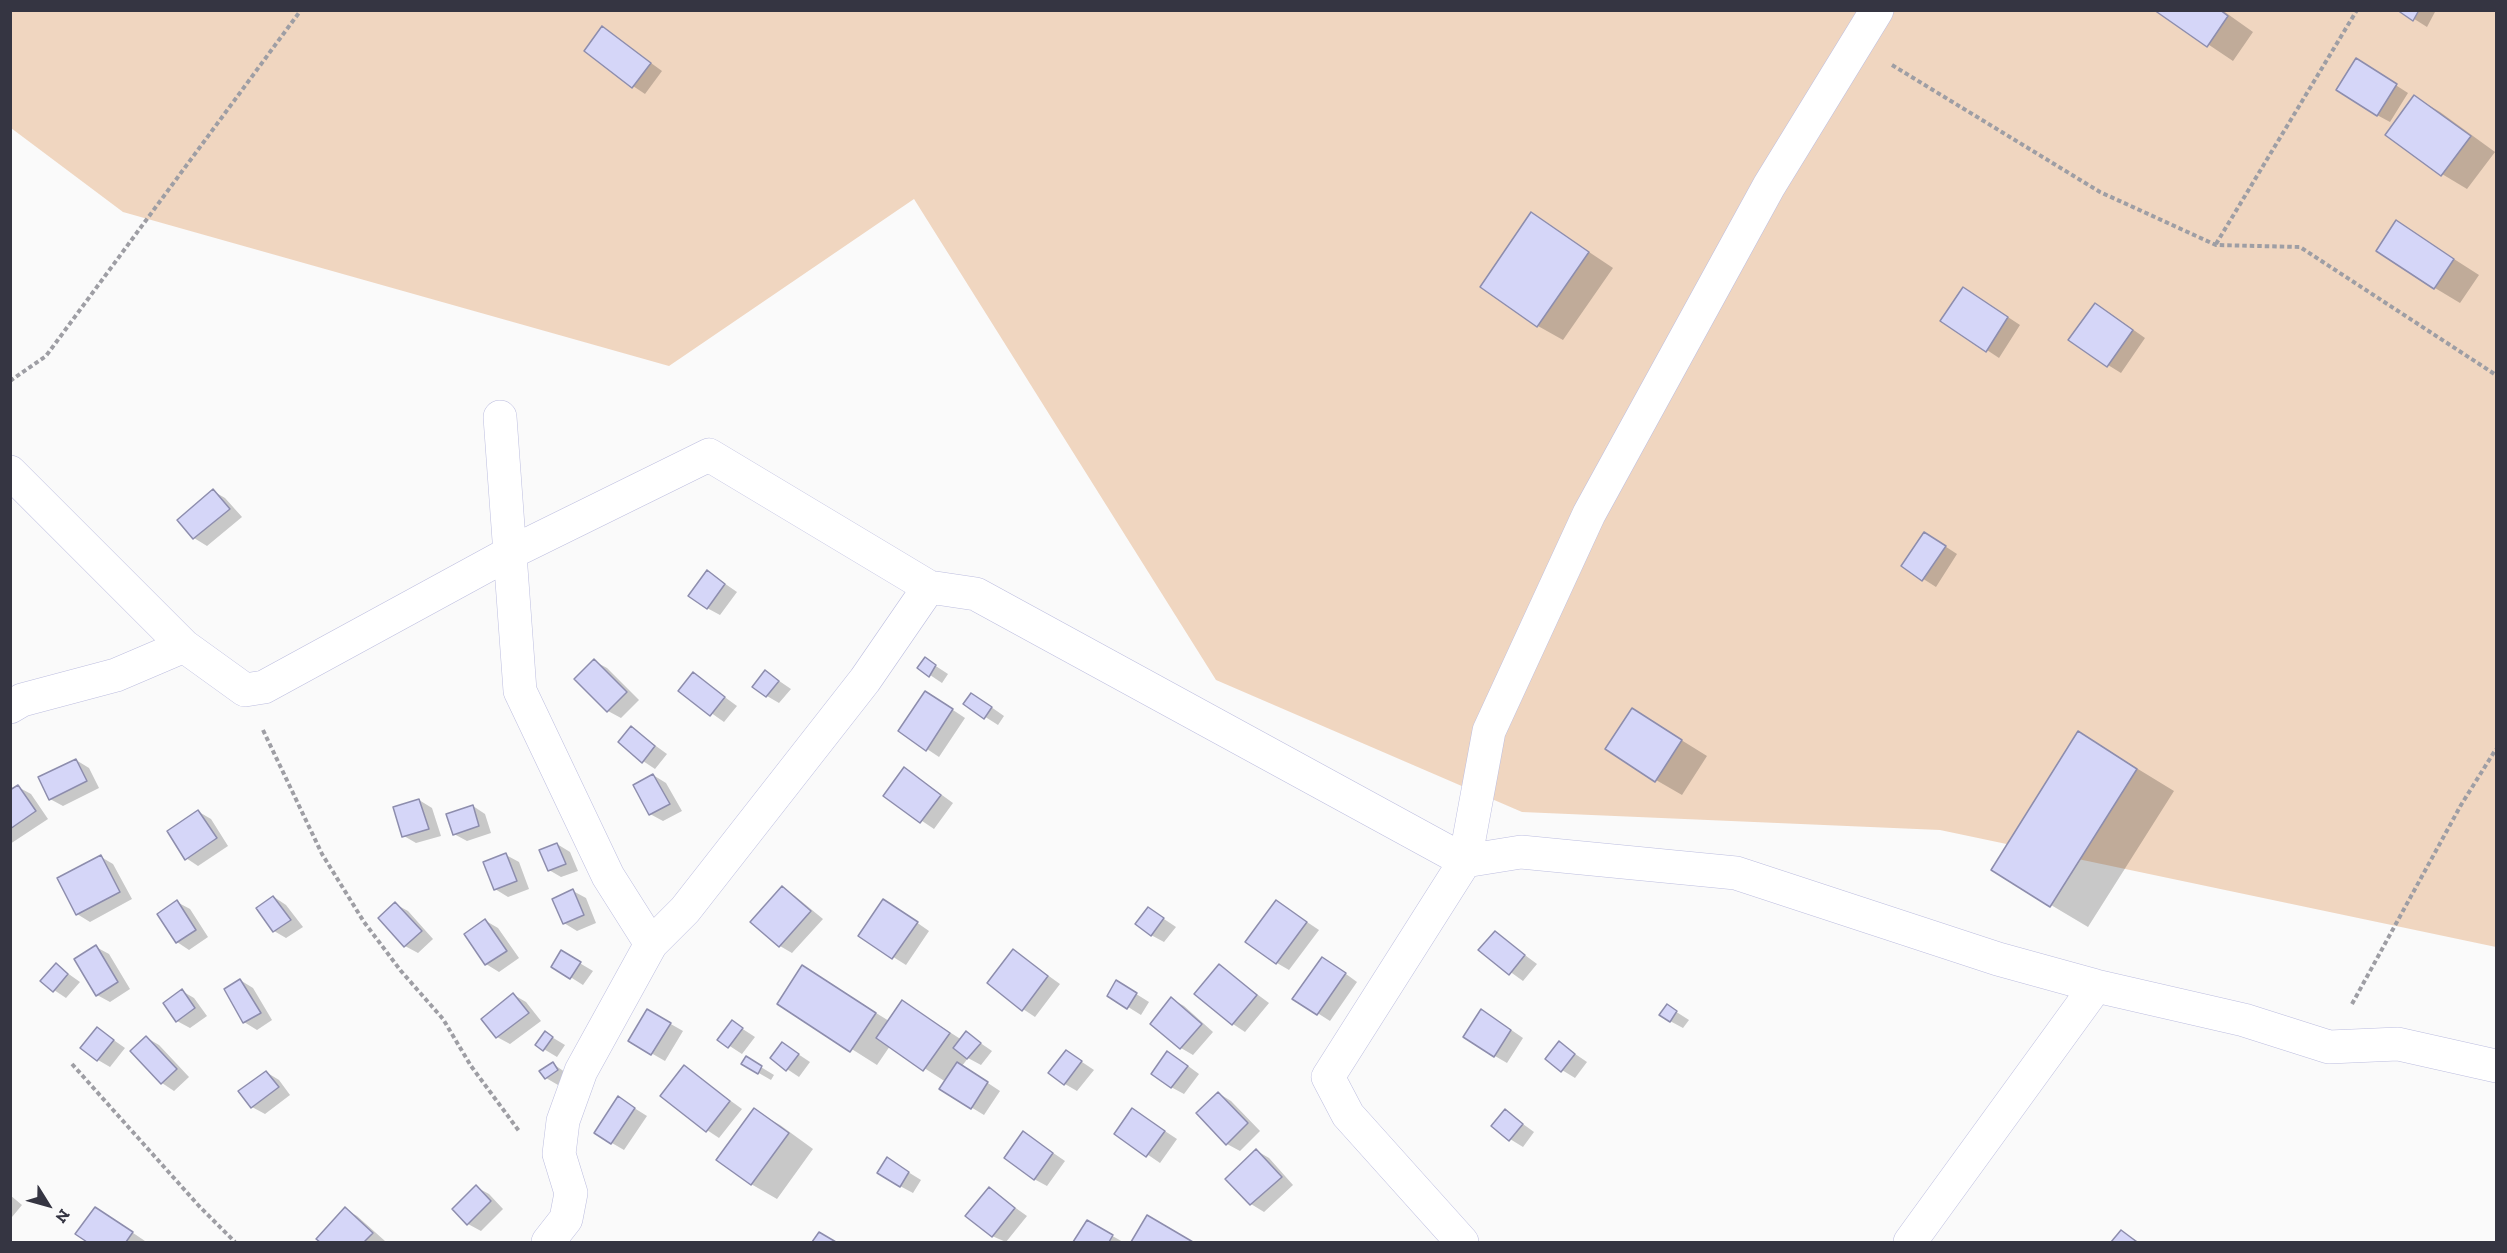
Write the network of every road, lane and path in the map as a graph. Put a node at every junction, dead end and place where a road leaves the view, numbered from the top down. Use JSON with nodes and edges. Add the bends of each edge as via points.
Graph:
{"nodes":[{"id":1,"x":301,"y":10,"type":"edge"},
{"id":2,"x":1877,"y":10,"type":"edge"},
{"id":3,"x":2357,"y":10,"type":"edge"},
{"id":4,"x":1857,"y":43,"type":"junction"},
{"id":5,"x":2216,"y":245,"type":"junction"},
{"id":6,"x":2496,"y":375,"type":"edge"},
{"id":7,"x":10,"y":381,"type":"edge"},
{"id":8,"x":500,"y":417,"type":"dead end"},
{"id":9,"x":10,"y":472,"type":"edge"},
{"id":10,"x":508,"y":554,"type":"junction"},
{"id":11,"x":929,"y":587,"type":"junction"},
{"id":12,"x":184,"y":646,"type":"junction"},
{"id":13,"x":245,"y":690,"type":"junction"},
{"id":14,"x":10,"y":707,"type":"edge"},
{"id":15,"x":2496,"y":749,"type":"edge"},
{"id":16,"x":1465,"y":861,"type":"junction"},
{"id":17,"x":651,"y":945,"type":"junction"},
{"id":18,"x":2096,"y":986,"type":"junction"},
{"id":19,"x":2329,"y":1047,"type":"junction"},
{"id":20,"x":72,"y":1064,"type":"dead end"},
{"id":21,"x":2496,"y":1066,"type":"edge"},
{"id":22,"x":559,"y":1154,"type":"junction"},
{"id":23,"x":235,"y":1242,"type":"edge"},
{"id":24,"x":548,"y":1242,"type":"edge"},
{"id":25,"x":1462,"y":1242,"type":"edge"},
{"id":26,"x":1910,"y":1242,"type":"edge"}],
"edges":[{"from":1,"to":7,"type":"path","via":[[46,356]]},
{"from":2,"to":4,"type":"street"},
{"from":3,"to":5,"type":"path"},
{"from":4,"to":5,"type":"path","via":[[2100,192]]},
{"from":4,"to":16,"type":"street","via":[[1769,186],[1589,514],[1489,731]]},
{"from":5,"to":6,"type":"path","via":[[2300,247]]},
{"from":8,"to":10,"type":"street"},
{"from":9,"to":12,"type":"street"},
{"from":10,"to":11,"type":"street","via":[[709,455]]},
{"from":10,"to":13,"type":"street","via":[[264,687]]},
{"from":10,"to":17,"type":"street","via":[[520,691],[608,876]]},
{"from":11,"to":16,"type":"street","via":[[976,594]]},
{"from":11,"to":17,"type":"street","via":[[858,690],[685,910]]},
{"from":12,"to":13,"type":"street"},
{"from":12,"to":14,"type":"street","via":[[116,675],[22,700]]},
{"from":13,"to":22,"type":"path","via":[[322,854],[364,922],[443,1019],[471,1066],[526,1142]]},
{"from":15,"to":19,"type":"path","via":[[2461,805]]},
{"from":16,"to":18,"type":"street","via":[[1521,852],[1736,873],[1998,959]]},
{"from":16,"to":25,"type":"street","via":[[1328,1077],[1348,1115]]},
{"from":17,"to":22,"type":"street","via":[[581,1071],[563,1121]]},
{"from":18,"to":19,"type":"street","via":[[2244,1020]]},
{"from":18,"to":26,"type":"street"},
{"from":19,"to":21,"type":"street","via":[[2398,1044]]},
{"from":20,"to":23,"type":"path"},
{"from":22,"to":24,"type":"street","via":[[571,1193],[566,1219]]}]}
